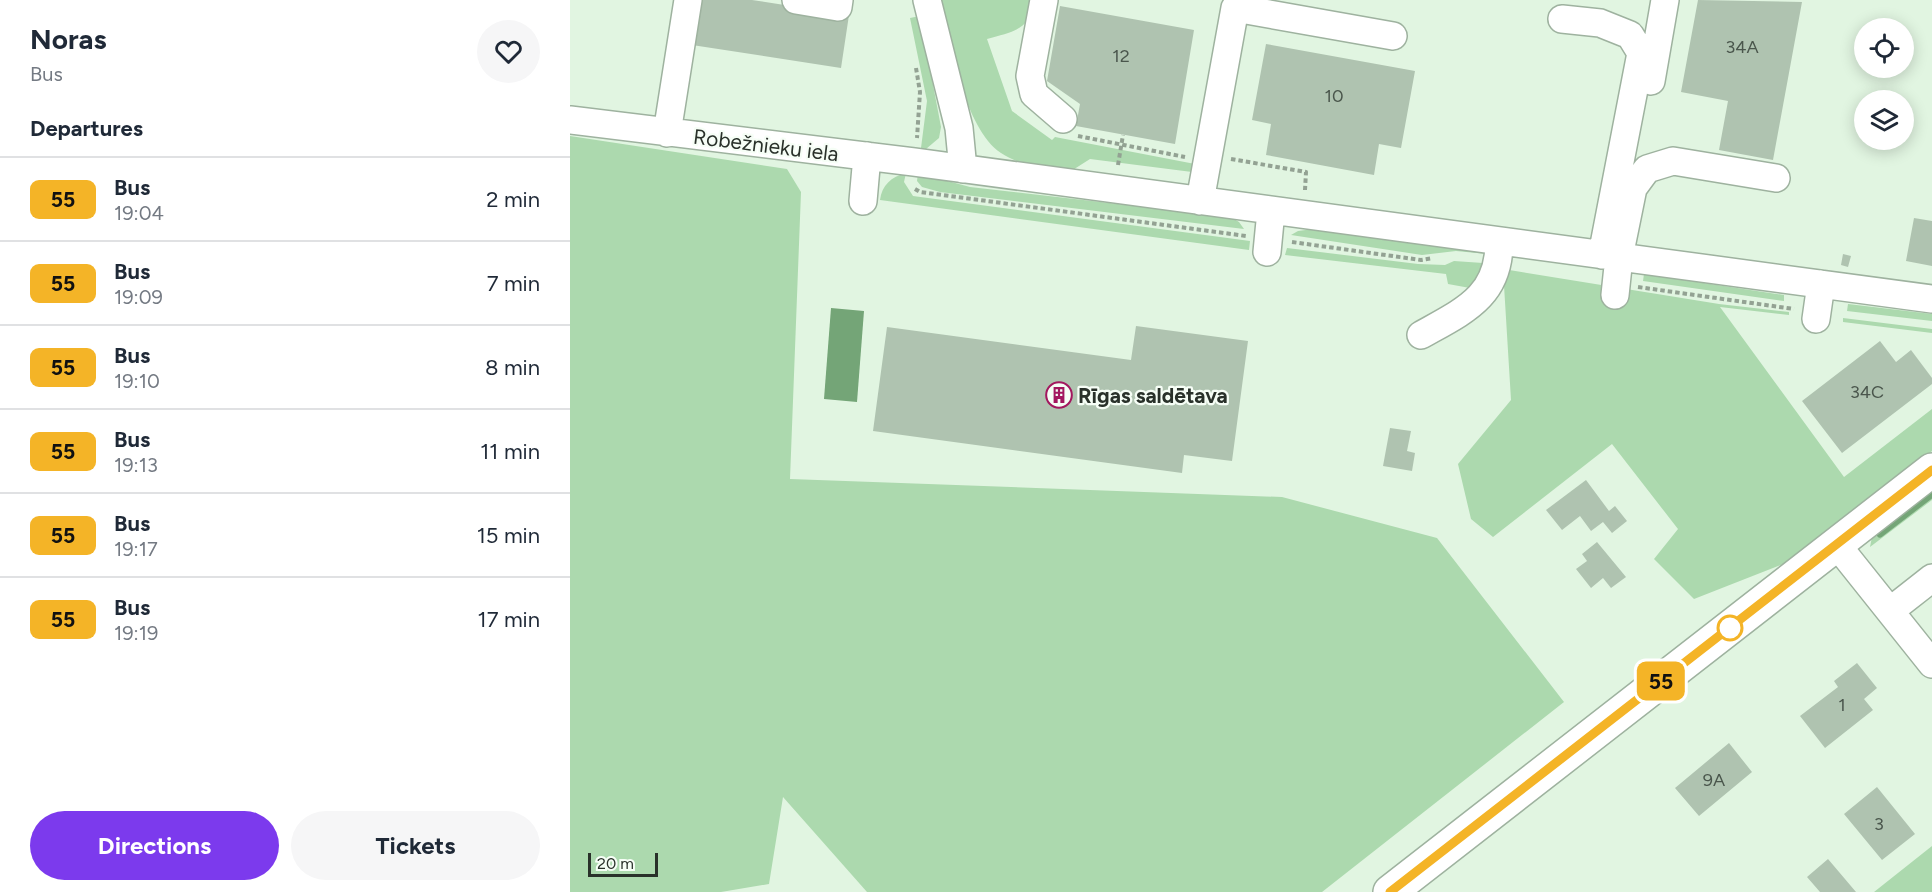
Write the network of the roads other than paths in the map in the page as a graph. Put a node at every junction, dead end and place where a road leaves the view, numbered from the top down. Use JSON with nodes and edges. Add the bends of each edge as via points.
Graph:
{"nodes":[{"id":1,"x":688,"y":0,"type":"edge"},
{"id":2,"x":796,"y":0,"type":"edge"},
{"id":3,"x":839,"y":0,"type":"edge"},
{"id":4,"x":927,"y":0,"type":"edge"},
{"id":5,"x":1044,"y":0,"type":"edge"},
{"id":6,"x":1665,"y":0,"type":"edge"},
{"id":7,"x":1562,"y":19,"type":"dead end"},
{"id":8,"x":1393,"y":36,"type":"dead end"},
{"id":9,"x":1063,"y":119,"type":"dead end"},
{"id":10,"x":570,"y":120,"type":"edge"},
{"id":11,"x":667,"y":133,"type":"junction"},
{"id":12,"x":867,"y":156,"type":"junction"},
{"id":13,"x":963,"y":169,"type":"junction"},
{"id":14,"x":1776,"y":178,"type":"dead end"},
{"id":15,"x":1633,"y":188,"type":"junction"},
{"id":16,"x":863,"y":201,"type":"dead end"},
{"id":17,"x":1200,"y":201,"type":"junction"},
{"id":18,"x":1271,"y":210,"type":"junction"},
{"id":19,"x":1499,"y":241,"type":"junction"},
{"id":20,"x":1267,"y":252,"type":"dead end"},
{"id":21,"x":1610,"y":256,"type":"junction"},
{"id":22,"x":1821,"y":284,"type":"junction"},
{"id":23,"x":1615,"y":294,"type":"dead end"},
{"id":24,"x":1932,"y":299,"type":"edge"},
{"id":25,"x":1816,"y":319,"type":"dead end"},
{"id":26,"x":1421,"y":334,"type":"dead end"},
{"id":27,"x":1932,"y":470,"type":"edge"},
{"id":28,"x":1837,"y":544,"type":"junction"},
{"id":29,"x":1932,"y":578,"type":"edge"},
{"id":30,"x":1890,"y":611,"type":"junction"},
{"id":31,"x":1932,"y":664,"type":"edge"},
{"id":32,"x":1390,"y":892,"type":"edge"}],
"edges":[{"from":1,"to":11,"type":"street"},
{"from":2,"to":3,"type":"street","via":[[838,7]]},
{"from":4,"to":13,"type":"street","via":[[958,128]]},
{"from":5,"to":9,"type":"street","via":[[1029,76],[1034,94]]},
{"from":6,"to":15,"type":"street"},
{"from":7,"to":21,"type":"street","via":[[1600,23],[1630,35],[1641,53]]},
{"from":8,"to":17,"type":"street","via":[[1235,8]]},
{"from":10,"to":11,"type":"street","name":"Robežnieku iela"},
{"from":11,"to":12,"type":"street","name":"Robežnieku iela"},
{"from":12,"to":13,"type":"street","name":"Robežnieku iela"},
{"from":12,"to":16,"type":"street"},
{"from":13,"to":17,"type":"street","name":"Robežnieku iela"},
{"from":14,"to":15,"type":"street","via":[[1673,161],[1647,169]]},
{"from":15,"to":21,"type":"street"},
{"from":17,"to":18,"type":"street","name":"Robežnieku iela"},
{"from":18,"to":19,"type":"street","name":"Robežnieku iela"},
{"from":18,"to":20,"type":"street"},
{"from":19,"to":21,"type":"street","name":"Robežnieku iela"},
{"from":19,"to":26,"type":"street","via":[[1499,260],[1491,285],[1466,310]]},
{"from":21,"to":22,"type":"street","name":"Robežnieku iela"},
{"from":21,"to":23,"type":"street"},
{"from":22,"to":24,"type":"street","name":"Robežnieku iela"},
{"from":22,"to":25,"type":"street"},
{"from":27,"to":28,"type":"main road"},
{"from":28,"to":30,"type":"street"},
{"from":28,"to":32,"type":"main road"},
{"from":29,"to":30,"type":"street"},
{"from":30,"to":31,"type":"street"}]}
